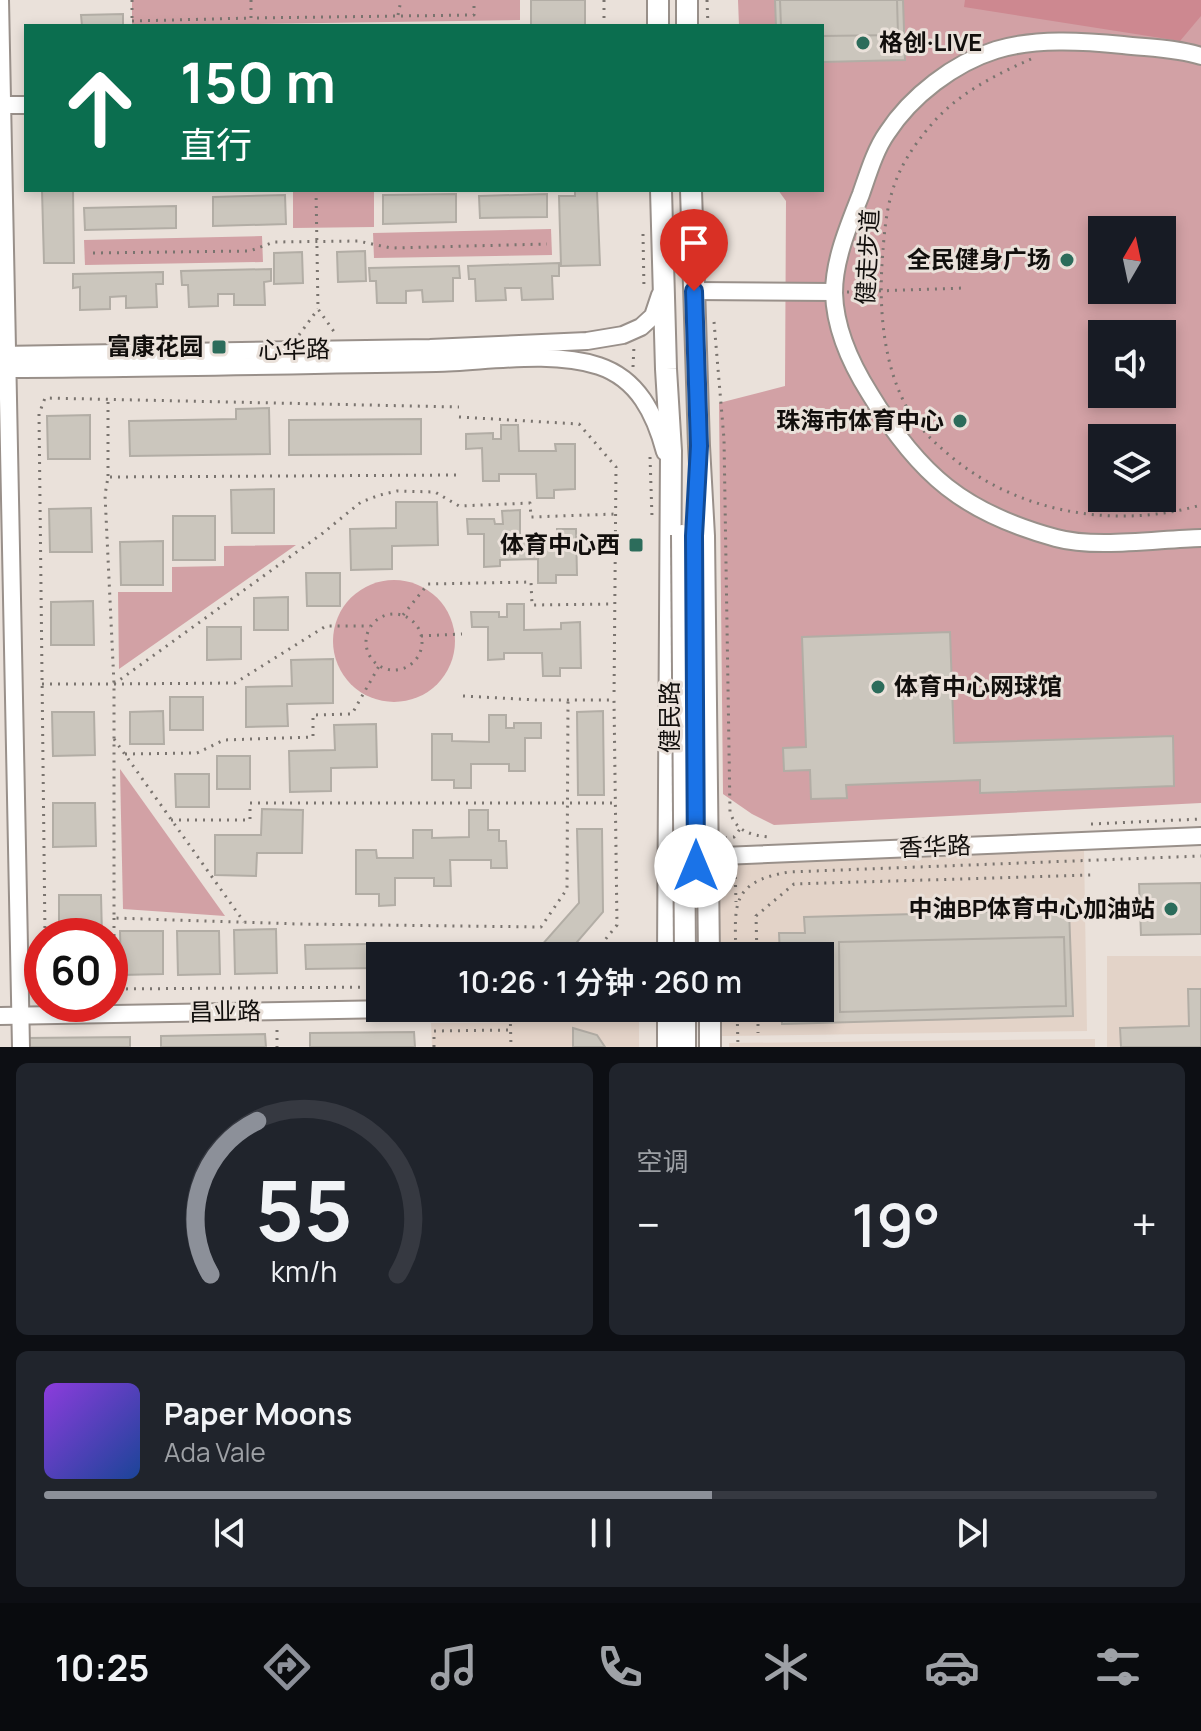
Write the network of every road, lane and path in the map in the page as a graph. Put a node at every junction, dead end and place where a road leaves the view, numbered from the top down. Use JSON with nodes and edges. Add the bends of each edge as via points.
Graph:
{"nodes":[{"id":1,"x":0,"y":0,"type":"edge"},
{"id":2,"x":132,"y":0,"type":"edge"},
{"id":3,"x":251,"y":0,"type":"edge"},
{"id":4,"x":401,"y":0,"type":"edge"},
{"id":5,"x":474,"y":0,"type":"edge"},
{"id":6,"x":604,"y":0,"type":"edge"},
{"id":7,"x":658,"y":0,"type":"edge"},
{"id":8,"x":687,"y":0,"type":"edge"},
{"id":9,"x":707,"y":0,"type":"edge"},
{"id":10,"x":397,"y":16,"type":"junction"},
{"id":11,"x":251,"y":18,"type":"junction"},
{"id":12,"x":132,"y":23,"type":"edge"},
{"id":13,"x":604,"y":24,"type":"edge"},
{"id":14,"x":658,"y":24,"type":"edge"},
{"id":15,"x":687,"y":24,"type":"edge"},
{"id":16,"x":708,"y":24,"type":"edge"},
{"id":17,"x":1038,"y":56,"type":"dead end"},
{"id":18,"x":1201,"y":56,"type":"edge"},
{"id":19,"x":2,"y":105,"type":"junction"},
{"id":20,"x":24,"y":105,"type":"edge"},
{"id":21,"x":316,"y":192,"type":"edge"},
{"id":22,"x":661,"y":192,"type":"edge"},
{"id":23,"x":691,"y":192,"type":"edge"},
{"id":24,"x":643,"y":233,"type":"dead end"},
{"id":25,"x":317,"y":242,"type":"junction"},
{"id":26,"x":547,"y":244,"type":"dead end"},
{"id":27,"x":93,"y":253,"type":"dead end"},
{"id":28,"x":662,"y":286,"type":"junction"},
{"id":29,"x":964,"y":288,"type":"dead end"},
{"id":30,"x":694,"y":291,"type":"junction"},
{"id":31,"x":880,"y":291,"type":"junction"},
{"id":32,"x":834,"y":292,"type":"junction"},
{"id":33,"x":642,"y":298,"type":"dead end"},
{"id":34,"x":318,"y":309,"type":"junction"},
{"id":35,"x":714,"y":321,"type":"dead end"},
{"id":36,"x":634,"y":330,"type":"junction"},
{"id":37,"x":347,"y":349,"type":"junction"},
{"id":38,"x":288,"y":350,"type":"junction"},
{"id":39,"x":4,"y":362,"type":"edge"},
{"id":40,"x":633,"y":387,"type":"junction"},
{"id":41,"x":108,"y":400,"type":"junction"},
{"id":42,"x":459,"y":407,"type":"dead end"},
{"id":43,"x":459,"y":417,"type":"dead end"},
{"id":44,"x":699,"y":446,"type":"junction"},
{"id":45,"x":671,"y":451,"type":"junction"},
{"id":46,"x":650,"y":453,"type":"dead end"},
{"id":47,"x":456,"y":475,"type":"dead end"},
{"id":48,"x":108,"y":477,"type":"junction"},
{"id":49,"x":671,"y":486,"type":"junction"},
{"id":50,"x":1201,"y":505,"type":"edge"},
{"id":51,"x":616,"y":514,"type":"junction"},
{"id":52,"x":652,"y":525,"type":"dead end"},
{"id":53,"x":1201,"y":526,"type":"edge"},
{"id":54,"x":688,"y":536,"type":"junction"},
{"id":55,"x":1201,"y":538,"type":"edge"},
{"id":56,"x":1176,"y":539,"type":"junction"},
{"id":57,"x":615,"y":604,"type":"junction"},
{"id":58,"x":403,"y":615,"type":"junction"},
{"id":59,"x":370,"y":626,"type":"junction"},
{"id":60,"x":462,"y":634,"type":"dead end"},
{"id":61,"x":421,"y":636,"type":"junction"},
{"id":62,"x":379,"y":666,"type":"junction"},
{"id":63,"x":42,"y":684,"type":"junction"},
{"id":64,"x":114,"y":684,"type":"junction"},
{"id":65,"x":463,"y":696,"type":"dead end"},
{"id":66,"x":568,"y":700,"type":"junction"},
{"id":67,"x":614,"y":700,"type":"junction"},
{"id":68,"x":114,"y":739,"type":"junction"},
{"id":69,"x":125,"y":754,"type":"junction"},
{"id":70,"x":568,"y":803,"type":"junction"},
{"id":71,"x":615,"y":803,"type":"junction"},
{"id":72,"x":1201,"y":819,"type":"edge"},
{"id":73,"x":171,"y":820,"type":"junction"},
{"id":74,"x":707,"y":824,"type":"junction"},
{"id":75,"x":1091,"y":824,"type":"dead end"},
{"id":76,"x":1201,"y":836,"type":"edge"},
{"id":77,"x":776,"y":838,"type":"dead end"},
{"id":78,"x":745,"y":855,"type":"junction"},
{"id":79,"x":707,"y":856,"type":"junction"},
{"id":80,"x":1201,"y":856,"type":"edge"},
{"id":81,"x":670,"y":858,"type":"junction"},
{"id":82,"x":1091,"y":875,"type":"dead end"},
{"id":83,"x":708,"y":888,"type":"junction"},
{"id":84,"x":45,"y":918,"type":"edge"},
{"id":85,"x":114,"y":918,"type":"edge"},
{"id":86,"x":128,"y":918,"type":"edge"},
{"id":87,"x":244,"y":922,"type":"junction"},
{"id":88,"x":603,"y":942,"type":"edge"},
{"id":89,"x":668,"y":942,"type":"edge"},
{"id":90,"x":685,"y":942,"type":"edge"},
{"id":91,"x":697,"y":942,"type":"edge"},
{"id":92,"x":709,"y":942,"type":"edge"},
{"id":93,"x":736,"y":942,"type":"edge"},
{"id":94,"x":757,"y":942,"type":"edge"},
{"id":95,"x":366,"y":987,"type":"edge"},
{"id":96,"x":128,"y":989,"type":"edge"},
{"id":97,"x":366,"y":1010,"type":"edge"},
{"id":98,"x":0,"y":1016,"type":"edge"},
{"id":99,"x":20,"y":1016,"type":"junction"},
{"id":100,"x":510,"y":1022,"type":"edge"},
{"id":101,"x":668,"y":1022,"type":"edge"},
{"id":102,"x":685,"y":1022,"type":"edge"},
{"id":103,"x":697,"y":1022,"type":"edge"},
{"id":104,"x":710,"y":1022,"type":"edge"},
{"id":105,"x":737,"y":1022,"type":"edge"},
{"id":106,"x":758,"y":1022,"type":"edge"},
{"id":107,"x":277,"y":1030,"type":"dead end"},
{"id":108,"x":510,"y":1030,"type":"junction"},
{"id":109,"x":758,"y":1033,"type":"dead end"},
{"id":110,"x":21,"y":1047,"type":"edge"},
{"id":111,"x":277,"y":1047,"type":"edge"},
{"id":112,"x":434,"y":1047,"type":"edge"},
{"id":113,"x":511,"y":1047,"type":"edge"},
{"id":114,"x":668,"y":1047,"type":"edge"},
{"id":115,"x":685,"y":1047,"type":"edge"},
{"id":116,"x":698,"y":1047,"type":"edge"},
{"id":117,"x":710,"y":1047,"type":"edge"},
{"id":118,"x":738,"y":1047,"type":"edge"}],
"edges":[{"from":1,"to":19,"type":"street"},
{"from":2,"to":12,"type":"path"},
{"from":3,"to":11,"type":"path"},
{"from":4,"to":10,"type":"path"},
{"from":5,"to":10,"type":"path","via":[[474,15]]},
{"from":6,"to":13,"type":"path"},
{"from":7,"to":14,"type":"main road"},
{"from":8,"to":15,"type":"main road"},
{"from":9,"to":16,"type":"path"},
{"from":10,"to":11,"type":"path"},
{"from":11,"to":12,"type":"path"},
{"from":17,"to":31,"type":"path","name":"健走步道","via":[[956,101],[914,148],[894,179],[885,217]]},
{"from":18,"to":32,"type":"street","via":[[1092,42],[1030,44],[996,50],[939,78],[886,133],[844,240]]},
{"from":19,"to":20,"type":"street"},
{"from":19,"to":39,"type":"street"},
{"from":21,"to":25,"type":"path"},
{"from":22,"to":28,"type":"main road","name":"健民路"},
{"from":23,"to":30,"type":"main road","name":"健民路"},
{"from":24,"to":33,"type":"path"},
{"from":25,"to":26,"type":"path","via":[[358,241],[391,248]]},
{"from":25,"to":27,"type":"path","via":[[274,242],[250,251]]},
{"from":25,"to":34,"type":"path"},
{"from":28,"to":36,"type":"street","via":[[653,316]]},
{"from":28,"to":45,"type":"main road","name":"健民路"},
{"from":29,"to":31,"type":"path"},
{"from":30,"to":32,"type":"street"},
{"from":30,"to":44,"type":"main road","name":"健民路"},
{"from":31,"to":32,"type":"path"},
{"from":31,"to":50,"type":"path","name":"健走步道","via":[[891,371],[908,411],[930,440],[990,485],[1071,513],[1142,515]]},
{"from":32,"to":56,"type":"street","via":[[845,347],[863,384],[919,463],[963,499],[1058,538]]},
{"from":34,"to":37,"type":"path"},
{"from":34,"to":38,"type":"path"},
{"from":35,"to":77,"type":"path","via":[[724,439],[730,812],[743,832]]},
{"from":36,"to":37,"type":"street","name":"心华路","via":[[587,341]]},
{"from":36,"to":40,"type":"path"},
{"from":37,"to":38,"type":"street","name":"心华路"},
{"from":38,"to":39,"type":"street","name":"心华路"},
{"from":39,"to":40,"type":"street","name":"心华路","via":[[459,363],[552,358],[599,366]]},
{"from":39,"to":99,"type":"street"},
{"from":40,"to":49,"type":"street","via":[[658,424]]},
{"from":41,"to":42,"type":"path"},
{"from":41,"to":48,"type":"path"},
{"from":41,"to":63,"type":"path","via":[[45,398],[39,414]]},
{"from":43,"to":51,"type":"path","via":[[579,424],[616,467]]},
{"from":44,"to":54,"type":"main road"},
{"from":44,"to":74,"type":"main road","name":"健民路"},
{"from":45,"to":49,"type":"main road","name":"健民路"},
{"from":45,"to":54,"type":"main road"},
{"from":46,"to":52,"type":"path"},
{"from":47,"to":48,"type":"path"},
{"from":48,"to":64,"type":"path"},
{"from":49,"to":81,"type":"main road","name":"健民路"},
{"from":51,"to":57,"type":"path"},
{"from":51,"to":64,"type":"path","via":[[531,517],[530,503],[459,506],[435,492],[380,495],[361,502]]},
{"from":53,"to":56,"type":"street"},
{"from":54,"to":90,"type":"main road","bridge":true},
{"from":54,"to":91,"type":"main road"},
{"from":55,"to":56,"type":"street"},
{"from":57,"to":58,"type":"path","via":[[532,605],[531,582],[428,584]]},
{"from":57,"to":67,"type":"path"},
{"from":58,"to":59,"type":"path","via":[[384,615]]},
{"from":58,"to":61,"type":"path"},
{"from":59,"to":62,"type":"path","via":[[366,644]]},
{"from":59,"to":64,"type":"path","via":[[326,626],[235,683]]},
{"from":60,"to":61,"type":"path"},
{"from":61,"to":62,"type":"path","via":[[419,654],[406,667]]},
{"from":62,"to":69,"type":"path","via":[[352,714],[313,715],[313,737],[224,740],[197,753]]},
{"from":63,"to":64,"type":"path"},
{"from":63,"to":84,"type":"path"},
{"from":64,"to":68,"type":"path"},
{"from":65,"to":66,"type":"path"},
{"from":66,"to":67,"type":"path"},
{"from":66,"to":70,"type":"path"},
{"from":67,"to":71,"type":"path"},
{"from":68,"to":69,"type":"path"},
{"from":68,"to":85,"type":"path"},
{"from":69,"to":73,"type":"path"},
{"from":70,"to":71,"type":"path"},
{"from":70,"to":73,"type":"path","via":[[250,803],[250,820]]},
{"from":70,"to":87,"type":"path","via":[[567,889],[541,927]]},
{"from":71,"to":88,"type":"path","via":[[617,925]]},
{"from":72,"to":75,"type":"path"},
{"from":73,"to":87,"type":"path"},
{"from":74,"to":78,"type":"street","via":[[723,849]]},
{"from":74,"to":79,"type":"main road","name":"健民路"},
{"from":76,"to":78,"type":"street","name":"香华路"},
{"from":78,"to":79,"type":"street","name":"香华路"},
{"from":78,"to":83,"type":"street","via":[[718,865]]},
{"from":79,"to":81,"type":"street","name":"香华路"},
{"from":79,"to":83,"type":"main road","name":"健民路"},
{"from":80,"to":93,"type":"path","via":[[789,872],[750,887],[736,905]]},
{"from":81,"to":89,"type":"main road","name":"健民路"},
{"from":82,"to":94,"type":"path","via":[[794,884],[756,916]]},
{"from":83,"to":92,"type":"main road","name":"健民路"},
{"from":86,"to":87,"type":"path"},
{"from":95,"to":96,"type":"path"},
{"from":97,"to":99,"type":"street","name":"昌业路"},
{"from":98,"to":99,"type":"street","name":"昌业路"},
{"from":99,"to":110,"type":"street"},
{"from":100,"to":108,"type":"path"},
{"from":101,"to":114,"type":"main road"},
{"from":102,"to":115,"type":"main road"},
{"from":103,"to":116,"type":"main road"},
{"from":104,"to":117,"type":"main road"},
{"from":105,"to":118,"type":"path"},
{"from":106,"to":109,"type":"path"},
{"from":107,"to":111,"type":"path"},
{"from":108,"to":112,"type":"path","via":[[434,1031]]},
{"from":108,"to":113,"type":"path"}]}
